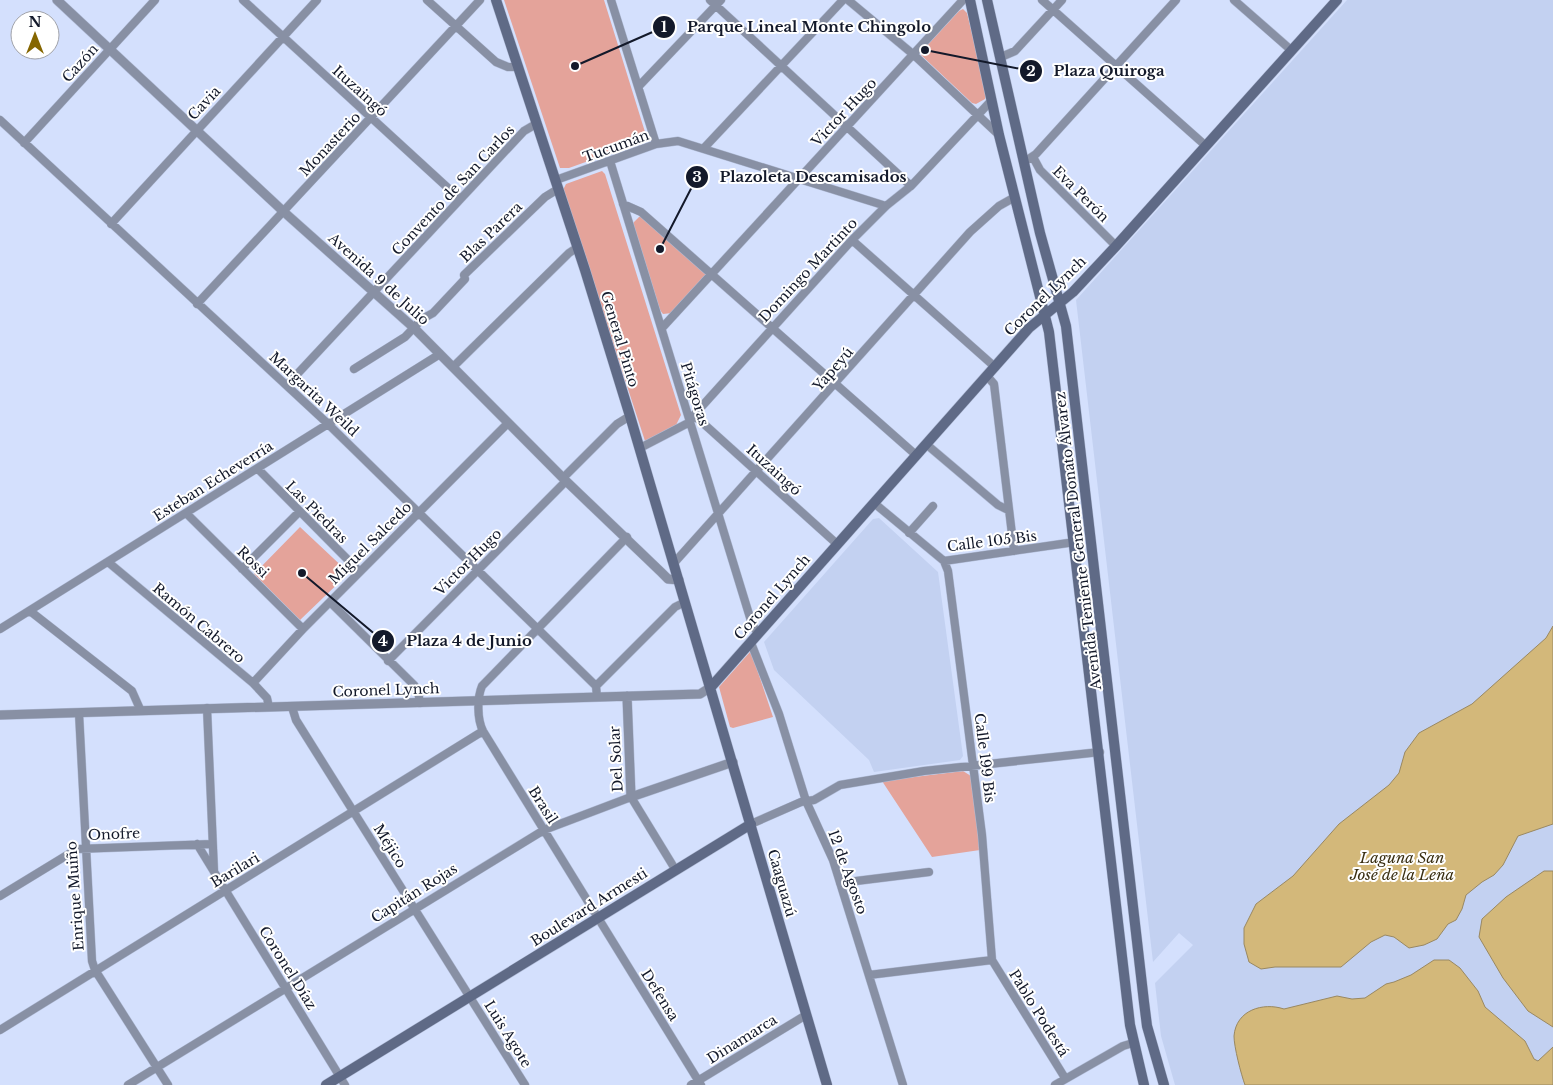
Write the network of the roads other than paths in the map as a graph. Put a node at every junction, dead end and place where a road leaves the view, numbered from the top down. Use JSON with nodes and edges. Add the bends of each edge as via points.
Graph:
{"nodes":[{"id":1,"x":57,"y":0,"type":"edge"},
{"id":2,"x":155,"y":0,"type":"edge"},
{"id":3,"x":242,"y":0,"type":"edge"},
{"id":4,"x":317,"y":0,"type":"edge"},
{"id":5,"x":427,"y":0,"type":"edge"},
{"id":6,"x":480,"y":0,"type":"edge"},
{"id":7,"x":496,"y":0,"type":"edge"},
{"id":8,"x":611,"y":0,"type":"edge"},
{"id":9,"x":843,"y":0,"type":"edge"},
{"id":10,"x":848,"y":0,"type":"edge"},
{"id":11,"x":963,"y":0,"type":"edge"},
{"id":12,"x":970,"y":0,"type":"edge"},
{"id":13,"x":987,"y":0,"type":"edge"},
{"id":14,"x":1042,"y":0,"type":"edge"},
{"id":15,"x":1062,"y":0,"type":"edge"},
{"id":16,"x":1176,"y":0,"type":"edge"},
{"id":17,"x":1234,"y":0,"type":"edge"},
{"id":18,"x":1337,"y":0,"type":"edge"},
{"id":19,"x":716,"y":2,"type":"edge"},
{"id":20,"x":1053,"y":10,"type":"junction"},
{"id":21,"x":455,"y":27,"type":"junction"},
{"id":22,"x":282,"y":37,"type":"junction"},
{"id":23,"x":110,"y":49,"type":"junction"},
{"id":24,"x":1291,"y":50,"type":"junction"},
{"id":25,"x":914,"y":55,"type":"junction"},
{"id":26,"x":1001,"y":57,"type":"junction"},
{"id":27,"x":1117,"y":66,"type":"junction"},
{"id":28,"x":518,"y":67,"type":"junction"},
{"id":29,"x":780,"y":67,"type":"junction"},
{"id":30,"x":639,"y":86,"type":"junction"},
{"id":31,"x":992,"y":101,"type":"junction"},
{"id":32,"x":978,"y":117,"type":"junction"},
{"id":33,"x":372,"y":118,"type":"junction"},
{"id":34,"x":0,"y":120,"type":"edge"},
{"id":35,"x":536,"y":124,"type":"junction"},
{"id":36,"x":846,"y":128,"type":"junction"},
{"id":37,"x":197,"y":130,"type":"junction"},
{"id":38,"x":1000,"y":135,"type":"junction"},
{"id":39,"x":24,"y":143,"type":"junction"},
{"id":40,"x":656,"y":144,"type":"junction"},
{"id":41,"x":1206,"y":146,"type":"junction"},
{"id":42,"x":704,"y":148,"type":"junction"},
{"id":43,"x":1029,"y":159,"type":"junction"},
{"id":44,"x":610,"y":161,"type":"junction"},
{"id":45,"x":1040,"y":170,"type":"junction"},
{"id":46,"x":1027,"y":174,"type":"junction"},
{"id":47,"x":800,"y":179,"type":"junction"},
{"id":48,"x":557,"y":185,"type":"junction"},
{"id":49,"x":911,"y":186,"type":"junction"},
{"id":50,"x":1015,"y":197,"type":"junction"},
{"id":51,"x":460,"y":199,"type":"junction"},
{"id":52,"x":623,"y":204,"type":"junction"},
{"id":53,"x":886,"y":206,"type":"junction"},
{"id":54,"x":284,"y":212,"type":"junction"},
{"id":55,"x":111,"y":224,"type":"junction"},
{"id":56,"x":852,"y":240,"type":"junction"},
{"id":57,"x":1116,"y":246,"type":"junction"},
{"id":58,"x":578,"y":247,"type":"junction"},
{"id":59,"x":713,"y":274,"type":"junction"},
{"id":60,"x":374,"y":292,"type":"junction"},
{"id":61,"x":914,"y":294,"type":"junction"},
{"id":62,"x":1059,"y":303,"type":"junction"},
{"id":63,"x":197,"y":304,"type":"junction"},
{"id":64,"x":1045,"y":315,"type":"junction"},
{"id":65,"x":773,"y":326,"type":"junction"},
{"id":66,"x":414,"y":328,"type":"junction"},
{"id":67,"x":662,"y":328,"type":"junction"},
{"id":68,"x":440,"y":354,"type":"junction"},
{"id":69,"x":452,"y":367,"type":"junction"},
{"id":70,"x":995,"y":367,"type":"junction"},
{"id":71,"x":354,"y":369,"type":"dead end"},
{"id":72,"x":987,"y":376,"type":"junction"},
{"id":73,"x":836,"y":384,"type":"junction"},
{"id":74,"x":287,"y":385,"type":"junction"},
{"id":75,"x":630,"y":416,"type":"junction"},
{"id":76,"x":692,"y":419,"type":"junction"},
{"id":77,"x":327,"y":423,"type":"junction"},
{"id":78,"x":508,"y":423,"type":"junction"},
{"id":79,"x":926,"y":444,"type":"junction"},
{"id":80,"x":640,"y":448,"type":"junction"},
{"id":81,"x":916,"y":455,"type":"junction"},
{"id":82,"x":258,"y":469,"type":"junction"},
{"id":83,"x":757,"y":471,"type":"junction"},
{"id":84,"x":564,"y":479,"type":"junction"},
{"id":85,"x":874,"y":503,"type":"junction"},
{"id":86,"x":932,"y":506,"type":"dead end"},
{"id":87,"x":1008,"y":510,"type":"junction"},
{"id":88,"x":299,"y":512,"type":"junction"},
{"id":89,"x":419,"y":512,"type":"junction"},
{"id":90,"x":186,"y":513,"type":"junction"},
{"id":91,"x":718,"y":514,"type":"junction"},
{"id":92,"x":909,"y":533,"type":"junction"},
{"id":93,"x":627,"y":537,"type":"junction"},
{"id":94,"x":1075,"y":542,"type":"junction"},
{"id":95,"x":837,"y":544,"type":"junction"},
{"id":96,"x":1014,"y":551,"type":"junction"},
{"id":97,"x":944,"y":561,"type":"junction"},
{"id":98,"x":108,"y":562,"type":"junction"},
{"id":99,"x":674,"y":563,"type":"junction"},
{"id":100,"x":242,"y":569,"type":"junction"},
{"id":101,"x":359,"y":571,"type":"junction"},
{"id":102,"x":477,"y":571,"type":"junction"},
{"id":103,"x":679,"y":580,"type":"junction"},
{"id":104,"x":330,"y":602,"type":"junction"},
{"id":105,"x":686,"y":602,"type":"junction"},
{"id":106,"x":30,"y":611,"type":"junction"},
{"id":107,"x":0,"y":629,"type":"edge"},
{"id":108,"x":303,"y":629,"type":"junction"},
{"id":109,"x":538,"y":630,"type":"junction"},
{"id":110,"x":758,"y":634,"type":"junction"},
{"id":111,"x":751,"y":643,"type":"junction"},
{"id":112,"x":388,"y":660,"type":"junction"},
{"id":113,"x":253,"y":683,"type":"junction"},
{"id":114,"x":596,"y":686,"type":"junction"},
{"id":115,"x":711,"y":687,"type":"junction"},
{"id":116,"x":627,"y":696,"type":"junction"},
{"id":117,"x":597,"y":697,"type":"junction"},
{"id":118,"x":479,"y":702,"type":"junction"},
{"id":119,"x":420,"y":703,"type":"junction"},
{"id":120,"x":269,"y":707,"type":"junction"},
{"id":121,"x":292,"y":707,"type":"junction"},
{"id":122,"x":207,"y":708,"type":"junction"},
{"id":123,"x":140,"y":710,"type":"junction"},
{"id":124,"x":78,"y":713,"type":"junction"},
{"id":125,"x":0,"y":715,"type":"edge"},
{"id":126,"x":483,"y":731,"type":"junction"},
{"id":127,"x":1100,"y":752,"type":"junction"},
{"id":128,"x":733,"y":762,"type":"junction"},
{"id":129,"x":974,"y":766,"type":"junction"},
{"id":130,"x":631,"y":797,"type":"junction"},
{"id":131,"x":806,"y":801,"type":"junction"},
{"id":132,"x":354,"y":811,"type":"junction"},
{"id":133,"x":750,"y":824,"type":"junction"},
{"id":134,"x":544,"y":830,"type":"junction"},
{"id":135,"x":197,"y":844,"type":"junction"},
{"id":136,"x":212,"y":844,"type":"junction"},
{"id":137,"x":84,"y":848,"type":"junction"},
{"id":138,"x":675,"y":869,"type":"junction"},
{"id":139,"x":929,"y":872,"type":"dead end"},
{"id":140,"x":214,"y":873,"type":"junction"},
{"id":141,"x":840,"y":882,"type":"junction"},
{"id":142,"x":225,"y":890,"type":"junction"},
{"id":143,"x":0,"y":896,"type":"edge"},
{"id":144,"x":415,"y":908,"type":"junction"},
{"id":145,"x":598,"y":919,"type":"junction"},
{"id":146,"x":992,"y":960,"type":"junction"},
{"id":147,"x":95,"y":970,"type":"junction"},
{"id":148,"x":869,"y":975,"type":"junction"},
{"id":149,"x":286,"y":988,"type":"junction"},
{"id":150,"x":470,"y":996,"type":"junction"},
{"id":151,"x":806,"y":1016,"type":"junction"},
{"id":152,"x":0,"y":1030,"type":"edge"},
{"id":153,"x":1133,"y":1043,"type":"junction"},
{"id":154,"x":157,"y":1067,"type":"junction"},
{"id":155,"x":1065,"y":1078,"type":"junction"},
{"id":156,"x":342,"y":1081,"type":"edge"},
{"id":157,"x":697,"y":1084,"type":"edge"},
{"id":158,"x":128,"y":1085,"type":"edge"},
{"id":159,"x":168,"y":1085,"type":"edge"},
{"id":160,"x":326,"y":1085,"type":"edge"},
{"id":161,"x":525,"y":1085,"type":"edge"},
{"id":162,"x":827,"y":1085,"type":"edge"},
{"id":163,"x":903,"y":1085,"type":"edge"},
{"id":164,"x":1055,"y":1085,"type":"edge"},
{"id":165,"x":1144,"y":1085,"type":"edge"},
{"id":166,"x":1164,"y":1085,"type":"edge"}],
"edges":[{"from":1,"to":23,"type":"street","name":"Avenida 9 de Julio"},
{"from":2,"to":23,"type":"street","name":"Cazón"},
{"from":3,"to":22,"type":"street","name":"Ituzaingó"},
{"from":4,"to":22,"type":"street","name":"Cavia"},
{"from":5,"to":21,"type":"street"},
{"from":6,"to":21,"type":"street","name":"Monasterio"},
{"from":7,"to":28,"type":"main road","name":"General Pinto"},
{"from":8,"to":30,"type":"street"},
{"from":9,"to":29,"type":"street"},
{"from":10,"to":25,"type":"street"},
{"from":11,"to":25,"type":"street","name":"Victor Hugo"},
{"from":12,"to":31,"type":"main road","name":"Avenida Teniente General Donato Álvarez"},
{"from":13,"to":26,"type":"main road","name":"Avenida Teniente General Donato Álvarez"},
{"from":14,"to":20,"type":"street"},
{"from":15,"to":20,"type":"street"},
{"from":16,"to":27,"type":"street"},
{"from":17,"to":24,"type":"street"},
{"from":18,"to":24,"type":"main road","name":"Coronel Lynch"},
{"from":19,"to":29,"type":"street"},
{"from":19,"to":30,"type":"street"},
{"from":20,"to":26,"type":"street","via":[[1015,51]]},
{"from":20,"to":27,"type":"street"},
{"from":21,"to":28,"type":"street","via":[[496,62]]},
{"from":21,"to":33,"type":"street","name":"Monasterio"},
{"from":22,"to":33,"type":"street","name":"Ituzaingó"},
{"from":22,"to":37,"type":"street","name":"Cavia"},
{"from":23,"to":37,"type":"street","name":"Avenida 9 de Julio"},
{"from":23,"to":39,"type":"street","name":"Cazón"},
{"from":24,"to":41,"type":"main road","name":"Coronel Lynch"},
{"from":25,"to":32,"type":"street"},
{"from":25,"to":36,"type":"street","name":"Victor Hugo"},
{"from":26,"to":43,"type":"main road","name":"Avenida Teniente General Donato Álvarez"},
{"from":27,"to":41,"type":"street"},
{"from":27,"to":43,"type":"street"},
{"from":28,"to":35,"type":"main road","name":"General Pinto"},
{"from":29,"to":36,"type":"street"},
{"from":29,"to":42,"type":"street"},
{"from":30,"to":40,"type":"street"},
{"from":31,"to":32,"type":"street","name":"Domingo Martinto"},
{"from":31,"to":38,"type":"main road","name":"Avenida Teniente General Donato Álvarez"},
{"from":32,"to":38,"type":"street"},
{"from":32,"to":49,"type":"street","name":"Domingo Martinto"},
{"from":33,"to":51,"type":"street","name":"Ituzaingó"},
{"from":33,"to":54,"type":"street","name":"Monasterio"},
{"from":34,"to":39,"type":"street","name":"Margarita Weild"},
{"from":35,"to":48,"type":"main road","name":"General Pinto"},
{"from":35,"to":51,"type":"street","name":"Convento de San Carlos","via":[[524,131]]},
{"from":36,"to":47,"type":"street","name":"Victor Hugo"},
{"from":36,"to":49,"type":"street"},
{"from":37,"to":54,"type":"street","name":"Avenida 9 de Julio"},
{"from":37,"to":55,"type":"street","name":"Cavia"},
{"from":38,"to":50,"type":"main road","name":"Avenida Teniente General Donato Álvarez"},
{"from":39,"to":55,"type":"street","name":"Margarita Weild"},
{"from":40,"to":42,"type":"street","name":"Tucumán","via":[[678,141]]},
{"from":40,"to":44,"type":"street","name":"Tucumán"},
{"from":41,"to":57,"type":"main road","name":"Coronel Lynch"},
{"from":42,"to":47,"type":"street","name":"Tucumán"},
{"from":43,"to":45,"type":"street","name":"Eva Perón"},
{"from":43,"to":46,"type":"main road","name":"Avenida Teniente General Donato Álvarez"},
{"from":44,"to":48,"type":"street","name":"Tucumán"},
{"from":44,"to":52,"type":"street","name":"Pitágoras"},
{"from":45,"to":46,"type":"street"},
{"from":45,"to":57,"type":"street","name":"Eva Perón"},
{"from":46,"to":62,"type":"main road","name":"Avenida Teniente General Donato Álvarez"},
{"from":47,"to":53,"type":"street","name":"Tucumán"},
{"from":47,"to":59,"type":"street","name":"Victor Hugo"},
{"from":48,"to":58,"type":"main road","name":"General Pinto"},
{"from":48,"to":66,"type":"street","name":"Blas Parera","via":[[464,275],[465,280],[433,314]]},
{"from":49,"to":53,"type":"street","name":"Domingo Martinto"},
{"from":50,"to":61,"type":"street","name":"Yapeyú","via":[[999,206],[970,232]]},
{"from":50,"to":64,"type":"main road","name":"Avenida Teniente General Donato Álvarez"},
{"from":51,"to":60,"type":"street","name":"Convento de San Carlos"},
{"from":52,"to":59,"type":"street","via":[[641,212]]},
{"from":52,"to":67,"type":"street","name":"Pitágoras"},
{"from":53,"to":56,"type":"street","name":"Domingo Martinto"},
{"from":54,"to":60,"type":"street","name":"Avenida 9 de Julio"},
{"from":54,"to":63,"type":"street","name":"Monasterio"},
{"from":55,"to":63,"type":"street","name":"Margarita Weild"},
{"from":56,"to":61,"type":"street"},
{"from":56,"to":65,"type":"street","name":"Domingo Martinto"},
{"from":57,"to":62,"type":"main road","name":"Coronel Lynch"},
{"from":58,"to":69,"type":"street","via":[[569,252]]},
{"from":58,"to":75,"type":"main road","name":"General Pinto"},
{"from":59,"to":65,"type":"street"},
{"from":59,"to":67,"type":"street","name":"Victor Hugo"},
{"from":60,"to":66,"type":"street","name":"Avenida 9 de Julio"},
{"from":60,"to":74,"type":"street","name":"Convento de San Carlos"},
{"from":61,"to":70,"type":"street"},
{"from":61,"to":73,"type":"street","name":"Yapeyú"},
{"from":62,"to":64,"type":"main road","name":"Coronel Lynch"},
{"from":62,"to":166,"type":"main road","name":"Avenida Teniente General Donato Álvarez","via":[[1071,362],[1146,1017]]},
{"from":63,"to":74,"type":"street","name":"Margarita Weild"},
{"from":64,"to":70,"type":"main road","name":"Coronel Lynch"},
{"from":64,"to":94,"type":"main road","name":"Avenida Teniente General Donato Álvarez"},
{"from":65,"to":73,"type":"street"},
{"from":65,"to":76,"type":"street","name":"Domingo Martinto"},
{"from":66,"to":68,"type":"street","name":"Avenida 9 de Julio"},
{"from":66,"to":71,"type":"street","name":"Blas Parera"},
{"from":67,"to":76,"type":"street","name":"Pitágoras"},
{"from":68,"to":69,"type":"street","name":"Avenida 9 de Julio"},
{"from":68,"to":77,"type":"street","name":"Esteban Echeverría"},
{"from":69,"to":78,"type":"street","name":"Avenida 9 de Julio"},
{"from":70,"to":72,"type":"main road","name":"Coronel Lynch"},
{"from":72,"to":79,"type":"main road","name":"Coronel Lynch"},
{"from":72,"to":87,"type":"street","via":[[994,384]]},
{"from":73,"to":81,"type":"street"},
{"from":73,"to":83,"type":"street","name":"Yapeyú"},
{"from":74,"to":77,"type":"street","name":"Margarita Weild"},
{"from":75,"to":80,"type":"main road","name":"General Pinto"},
{"from":75,"to":84,"type":"street","name":"Victor Hugo","via":[[617,424]]},
{"from":76,"to":80,"type":"street","name":"Domingo Martinto"},
{"from":76,"to":83,"type":"street","name":"Ituzaingó"},
{"from":76,"to":91,"type":"street","name":"Pitágoras"},
{"from":77,"to":82,"type":"street","name":"Esteban Echeverría"},
{"from":77,"to":89,"type":"street","name":"Margarita Weild"},
{"from":78,"to":84,"type":"street","name":"Avenida 9 de Julio"},
{"from":78,"to":89,"type":"street","name":"Miguel Salcedo"},
{"from":79,"to":81,"type":"main road","name":"Coronel Lynch"},
{"from":79,"to":87,"type":"street"},
{"from":80,"to":99,"type":"main road","name":"General Pinto"},
{"from":81,"to":85,"type":"main road","name":"Coronel Lynch"},
{"from":82,"to":88,"type":"street","name":"Las Piedras"},
{"from":82,"to":90,"type":"street","name":"Esteban Echeverría"},
{"from":83,"to":91,"type":"street","name":"Yapeyú"},
{"from":83,"to":95,"type":"street","name":"Ituzaingó"},
{"from":84,"to":93,"type":"street","name":"Avenida 9 de Julio"},
{"from":84,"to":102,"type":"street","name":"Victor Hugo"},
{"from":85,"to":92,"type":"street","name":"Calle 105 Bis"},
{"from":85,"to":95,"type":"main road","name":"Coronel Lynch"},
{"from":86,"to":92,"type":"street"},
{"from":87,"to":96,"type":"street"},
{"from":88,"to":100,"type":"street"},
{"from":88,"to":101,"type":"street","name":"Las Piedras"},
{"from":89,"to":101,"type":"street","name":"Miguel Salcedo"},
{"from":89,"to":102,"type":"street","name":"Margarita Weild"},
{"from":90,"to":98,"type":"street","name":"Esteban Echeverría"},
{"from":90,"to":100,"type":"street","name":"Rossi"},
{"from":91,"to":99,"type":"street","name":"Yapeyú"},
{"from":91,"to":110,"type":"street","name":"Pitágoras","via":[[752,624]]},
{"from":92,"to":97,"type":"street","name":"Calle 105 Bis"},
{"from":93,"to":103,"type":"street","name":"Avenida 9 de Julio","via":[[668,579]]},
{"from":93,"to":109,"type":"street"},
{"from":94,"to":96,"type":"street","name":"Calle 105 Bis"},
{"from":94,"to":127,"type":"main road","name":"Avenida Teniente General Donato Álvarez"},
{"from":95,"to":110,"type":"main road","name":"Coronel Lynch"},
{"from":96,"to":97,"type":"street","name":"Calle 105 Bis"},
{"from":97,"to":129,"type":"street","name":"Calle 199 Bis","via":[[948,571]]},
{"from":98,"to":106,"type":"street","name":"Esteban Echeverría"},
{"from":98,"to":113,"type":"street","name":"Ramón Cabrero"},
{"from":99,"to":103,"type":"main road","name":"General Pinto"},
{"from":100,"to":108,"type":"street","name":"Rossi"},
{"from":101,"to":104,"type":"street","name":"Miguel Salcedo"},
{"from":102,"to":109,"type":"street","name":"Margarita Weild"},
{"from":102,"to":112,"type":"street","name":"Victor Hugo"},
{"from":103,"to":105,"type":"main road","name":"General Pinto"},
{"from":104,"to":108,"type":"street","name":"Miguel Salcedo"},
{"from":104,"to":112,"type":"street"},
{"from":105,"to":114,"type":"street","via":[[675,607]]},
{"from":105,"to":115,"type":"main road","name":"General Pinto"},
{"from":106,"to":107,"type":"street","name":"Esteban Echeverría"},
{"from":106,"to":123,"type":"street","via":[[132,691]]},
{"from":108,"to":113,"type":"street","name":"Miguel Salcedo"},
{"from":109,"to":114,"type":"street","name":"Margarita Weild"},
{"from":109,"to":118,"type":"street","via":[[482,686]]},
{"from":110,"to":111,"type":"main road","name":"Coronel Lynch"},
{"from":111,"to":115,"type":"main road","name":"Coronel Lynch"},
{"from":111,"to":131,"type":"street","name":"12 de Agosto","via":[[779,714]]},
{"from":112,"to":119,"type":"street","via":[[418,691]]},
{"from":113,"to":120,"type":"street","name":"Ramón Cabrero","via":[[267,698]]},
{"from":114,"to":117,"type":"street"},
{"from":115,"to":116,"type":"street","name":"Coronel Lynch","via":[[700,694]]},
{"from":115,"to":128,"type":"main road","name":"Caaguazú"},
{"from":116,"to":117,"type":"street","name":"Coronel Lynch"},
{"from":116,"to":130,"type":"street","name":"Del Solar"},
{"from":117,"to":118,"type":"street","name":"Coronel Lynch"},
{"from":118,"to":119,"type":"street","name":"Coronel Lynch"},
{"from":118,"to":126,"type":"street","name":"Brasil"},
{"from":119,"to":121,"type":"street","name":"Coronel Lynch"},
{"from":120,"to":121,"type":"street","name":"Coronel Lynch"},
{"from":120,"to":122,"type":"street","name":"Coronel Lynch"},
{"from":121,"to":132,"type":"street","name":"Méjico","via":[[296,720]]},
{"from":122,"to":123,"type":"street","name":"Coronel Lynch"},
{"from":122,"to":136,"type":"street","name":"Coronel Díaz"},
{"from":123,"to":124,"type":"street","name":"Coronel Lynch"},
{"from":124,"to":125,"type":"street","name":"Coronel Lynch"},
{"from":124,"to":137,"type":"street","name":"Enrique Muiño"},
{"from":126,"to":132,"type":"street","name":"Barilari"},
{"from":126,"to":134,"type":"street","name":"Brasil"},
{"from":127,"to":129,"type":"street","name":"Boulevard Armesti"},
{"from":127,"to":153,"type":"main road","name":"Avenida Teniente General Donato Álvarez"},
{"from":128,"to":130,"type":"street","name":"Capitán Rojas"},
{"from":128,"to":133,"type":"main road","name":"Caaguazú"},
{"from":129,"to":131,"type":"street","name":"Boulevard Armesti","via":[[834,787],[814,800]]},
{"from":129,"to":146,"type":"street","name":"Calle 199 Bis"},
{"from":130,"to":134,"type":"street","name":"Capitán Rojas"},
{"from":130,"to":138,"type":"street","name":"Del Solar"},
{"from":131,"to":133,"type":"street","name":"Boulevard Armesti"},
{"from":131,"to":141,"type":"street","name":"12 de Agosto"},
{"from":132,"to":142,"type":"street","name":"Barilari"},
{"from":132,"to":144,"type":"street","name":"Méjico"},
{"from":133,"to":138,"type":"main road","name":"Boulevard Armesti"},
{"from":133,"to":151,"type":"main road","name":"Caaguazú"},
{"from":134,"to":144,"type":"street","name":"Capitán Rojas"},
{"from":134,"to":145,"type":"street","name":"Brasil"},
{"from":135,"to":136,"type":"street","name":"Onofre"},
{"from":135,"to":137,"type":"street","name":"Onofre"},
{"from":135,"to":140,"type":"street","name":"Coronel Díaz"},
{"from":136,"to":140,"type":"street","name":"Coronel Díaz"},
{"from":137,"to":143,"type":"street","name":"Onofre"},
{"from":137,"to":147,"type":"street","name":"Enrique Muiño","via":[[91,954]]},
{"from":138,"to":145,"type":"main road","name":"Boulevard Armesti"},
{"from":139,"to":141,"type":"street"},
{"from":140,"to":142,"type":"street","name":"Coronel Díaz"},
{"from":141,"to":148,"type":"street","name":"12 de Agosto"},
{"from":142,"to":147,"type":"street","name":"Barilari"},
{"from":142,"to":149,"type":"street","name":"Coronel Díaz"},
{"from":144,"to":149,"type":"street","name":"Capitán Rojas"},
{"from":144,"to":150,"type":"street","name":"Méjico"},
{"from":145,"to":150,"type":"main road","name":"Boulevard Armesti"},
{"from":145,"to":157,"type":"street","name":"Defensa"},
{"from":146,"to":148,"type":"street"},
{"from":146,"to":155,"type":"street","name":"Pablo Podestá"},
{"from":147,"to":152,"type":"street","name":"Barilari"},
{"from":147,"to":154,"type":"street","name":"Enrique Muiño"},
{"from":148,"to":163,"type":"street","name":"12 de Agosto"},
{"from":149,"to":154,"type":"street","name":"Capitán Rojas"},
{"from":149,"to":156,"type":"street","name":"Coronel Díaz"},
{"from":150,"to":156,"type":"main road","name":"Boulevard Armesti"},
{"from":150,"to":161,"type":"street","name":"Luis Agote"},
{"from":151,"to":157,"type":"street","name":"Dinamarca"},
{"from":151,"to":162,"type":"main road","name":"Caaguazú"},
{"from":153,"to":155,"type":"street"},
{"from":153,"to":165,"type":"main road","name":"Avenida Teniente General Donato Álvarez"},
{"from":154,"to":158,"type":"street","name":"Capitán Rojas"},
{"from":154,"to":159,"type":"street","name":"Enrique Muiño"},
{"from":155,"to":164,"type":"street"},
{"from":156,"to":160,"type":"main road","name":"Boulevard Armesti"}]}
